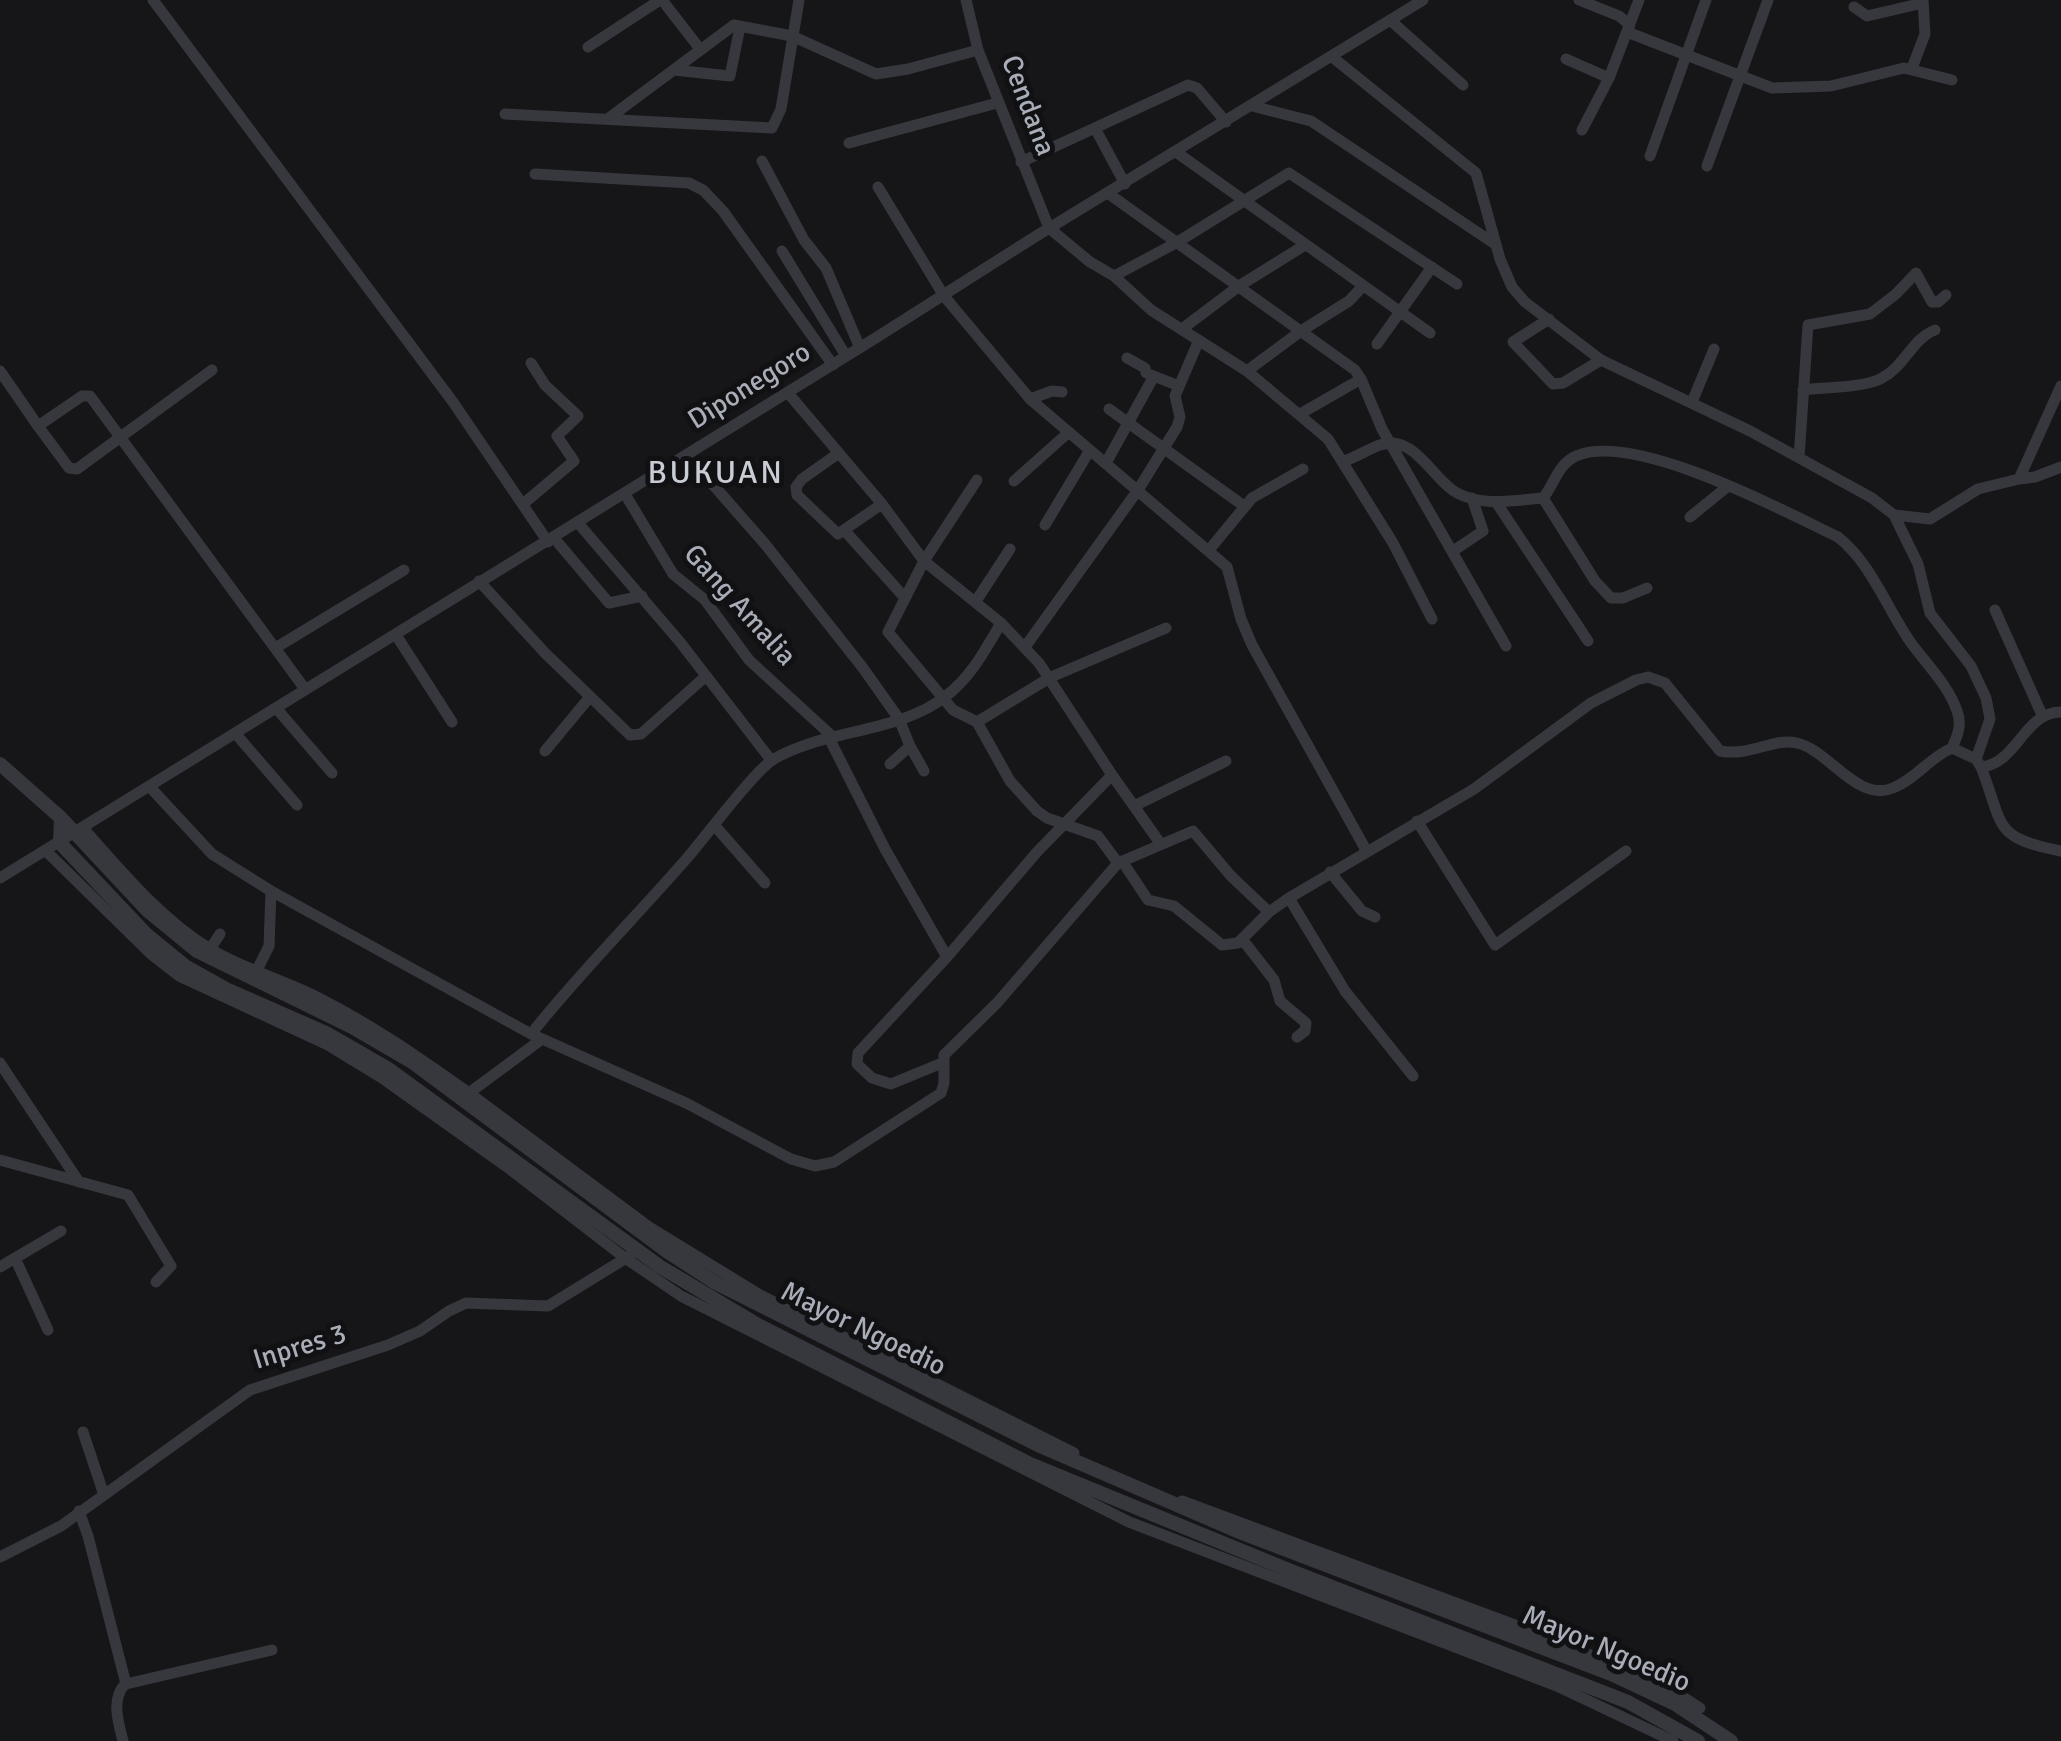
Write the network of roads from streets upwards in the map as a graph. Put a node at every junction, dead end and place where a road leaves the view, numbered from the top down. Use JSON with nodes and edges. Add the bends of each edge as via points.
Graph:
{"nodes":[{"id":1,"x":153,"y":0,"type":"edge"},
{"id":2,"x":661,"y":0,"type":"edge"},
{"id":3,"x":799,"y":0,"type":"edge"},
{"id":4,"x":966,"y":0,"type":"edge"},
{"id":5,"x":1423,"y":0,"type":"edge"},
{"id":6,"x":1579,"y":0,"type":"edge"},
{"id":7,"x":1639,"y":0,"type":"edge"},
{"id":8,"x":1706,"y":0,"type":"edge"},
{"id":9,"x":1768,"y":0,"type":"edge"},
{"id":10,"x":1923,"y":2,"type":"edge"},
{"id":11,"x":1854,"y":7,"type":"dead end"},
{"id":12,"x":1390,"y":20,"type":"junction"},
{"id":13,"x":740,"y":27,"type":"junction"},
{"id":14,"x":1628,"y":29,"type":"junction"},
{"id":15,"x":792,"y":36,"type":"junction"},
{"id":16,"x":588,"y":48,"type":"dead end"},
{"id":17,"x":700,"y":49,"type":"junction"},
{"id":18,"x":978,"y":50,"type":"junction"},
{"id":19,"x":1685,"y":54,"type":"junction"},
{"id":20,"x":1332,"y":56,"type":"junction"},
{"id":21,"x":1566,"y":59,"type":"dead end"},
{"id":22,"x":1912,"y":68,"type":"junction"},
{"id":23,"x":674,"y":70,"type":"junction"},
{"id":24,"x":1608,"y":78,"type":"junction"},
{"id":25,"x":1740,"y":78,"type":"junction"},
{"id":26,"x":1952,"y":80,"type":"dead end"},
{"id":27,"x":1462,"y":85,"type":"dead end"},
{"id":28,"x":998,"y":103,"type":"junction"},
{"id":29,"x":1252,"y":106,"type":"junction"},
{"id":30,"x":505,"y":114,"type":"dead end"},
{"id":31,"x":609,"y":118,"type":"junction"},
{"id":32,"x":1226,"y":122,"type":"junction"},
{"id":33,"x":1096,"y":130,"type":"junction"},
{"id":34,"x":1582,"y":130,"type":"dead end"},
{"id":35,"x":849,"y":143,"type":"dead end"},
{"id":36,"x":1176,"y":152,"type":"junction"},
{"id":37,"x":1650,"y":156,"type":"dead end"},
{"id":38,"x":762,"y":161,"type":"dead end"},
{"id":39,"x":1021,"y":162,"type":"junction"},
{"id":40,"x":1707,"y":166,"type":"dead end"},
{"id":41,"x":534,"y":174,"type":"dead end"},
{"id":42,"x":1125,"y":184,"type":"junction"},
{"id":43,"x":878,"y":187,"type":"dead end"},
{"id":44,"x":1109,"y":194,"type":"junction"},
{"id":45,"x":1243,"y":200,"type":"junction"},
{"id":46,"x":1049,"y":228,"type":"junction"},
{"id":47,"x":1176,"y":243,"type":"junction"},
{"id":48,"x":1495,"y":244,"type":"junction"},
{"id":49,"x":1304,"y":245,"type":"junction"},
{"id":50,"x":782,"y":251,"type":"dead end"},
{"id":51,"x":1432,"y":267,"type":"junction"},
{"id":52,"x":1114,"y":276,"type":"junction"},
{"id":53,"x":1457,"y":284,"type":"dead end"},
{"id":54,"x":1239,"y":286,"type":"junction"},
{"id":55,"x":1363,"y":286,"type":"junction"},
{"id":56,"x":1946,"y":294,"type":"dead end"},
{"id":57,"x":944,"y":296,"type":"junction"},
{"id":58,"x":1401,"y":313,"type":"junction"},
{"id":59,"x":1549,"y":318,"type":"junction"},
{"id":60,"x":1182,"y":329,"type":"junction"},
{"id":61,"x":1935,"y":330,"type":"dead end"},
{"id":62,"x":1301,"y":331,"type":"junction"},
{"id":63,"x":1430,"y":334,"type":"dead end"},
{"id":64,"x":1199,"y":340,"type":"junction"},
{"id":65,"x":1377,"y":344,"type":"dead end"},
{"id":66,"x":860,"y":348,"type":"junction"},
{"id":67,"x":1714,"y":349,"type":"dead end"},
{"id":68,"x":846,"y":356,"type":"junction"},
{"id":69,"x":1127,"y":358,"type":"dead end"},
{"id":70,"x":1601,"y":360,"type":"junction"},
{"id":71,"x":530,"y":362,"type":"dead end"},
{"id":72,"x":834,"y":365,"type":"junction"},
{"id":73,"x":212,"y":370,"type":"dead end"},
{"id":74,"x":0,"y":371,"type":"edge"},
{"id":75,"x":1247,"y":371,"type":"junction"},
{"id":76,"x":1154,"y":376,"type":"junction"},
{"id":77,"x":1360,"y":379,"type":"junction"},
{"id":78,"x":1180,"y":386,"type":"junction"},
{"id":79,"x":2061,"y":386,"type":"edge"},
{"id":80,"x":1803,"y":390,"type":"junction"},
{"id":81,"x":1062,"y":392,"type":"dead end"},
{"id":82,"x":788,"y":393,"type":"junction"},
{"id":83,"x":1030,"y":399,"type":"junction"},
{"id":84,"x":1692,"y":402,"type":"junction"},
{"id":85,"x":1109,"y":409,"type":"dead end"},
{"id":86,"x":1300,"y":414,"type":"junction"},
{"id":87,"x":1130,"y":424,"type":"junction"},
{"id":88,"x":38,"y":426,"type":"junction"},
{"id":89,"x":1069,"y":432,"type":"junction"},
{"id":90,"x":122,"y":438,"type":"junction"},
{"id":91,"x":1391,"y":444,"type":"junction"},
{"id":92,"x":1163,"y":448,"type":"junction"},
{"id":93,"x":1090,"y":450,"type":"junction"},
{"id":94,"x":839,"y":453,"type":"junction"},
{"id":95,"x":687,"y":456,"type":"junction"},
{"id":96,"x":1799,"y":458,"type":"junction"},
{"id":97,"x":1344,"y":461,"type":"junction"},
{"id":98,"x":1106,"y":463,"type":"junction"},
{"id":99,"x":2061,"y":468,"type":"edge"},
{"id":100,"x":1303,"y":469,"type":"dead end"},
{"id":101,"x":2019,"y":479,"type":"junction"},
{"id":102,"x":977,"y":480,"type":"dead end"},
{"id":103,"x":1014,"y":481,"type":"dead end"},
{"id":104,"x":1727,"y":487,"type":"junction"},
{"id":105,"x":1138,"y":490,"type":"junction"},
{"id":106,"x":625,"y":494,"type":"junction"},
{"id":107,"x":1472,"y":498,"type":"junction"},
{"id":108,"x":1543,"y":498,"type":"junction"},
{"id":109,"x":1496,"y":502,"type":"junction"},
{"id":110,"x":523,"y":504,"type":"junction"},
{"id":111,"x":882,"y":504,"type":"junction"},
{"id":112,"x":1244,"y":506,"type":"junction"},
{"id":113,"x":1894,"y":515,"type":"junction"},
{"id":114,"x":1690,"y":517,"type":"dead end"},
{"id":115,"x":578,"y":523,"type":"junction"},
{"id":116,"x":1045,"y":525,"type":"dead end"},
{"id":117,"x":845,"y":531,"type":"junction"},
{"id":118,"x":551,"y":540,"type":"junction"},
{"id":119,"x":1010,"y":549,"type":"dead end"},
{"id":120,"x":1209,"y":550,"type":"junction"},
{"id":121,"x":1453,"y":551,"type":"junction"},
{"id":122,"x":924,"y":561,"type":"junction"},
{"id":123,"x":404,"y":570,"type":"dead end"},
{"id":124,"x":479,"y":581,"type":"junction"},
{"id":125,"x":1646,"y":588,"type":"dead end"},
{"id":126,"x":642,"y":596,"type":"junction"},
{"id":127,"x":905,"y":598,"type":"junction"},
{"id":128,"x":976,"y":601,"type":"junction"},
{"id":129,"x":1995,"y":610,"type":"dead end"},
{"id":130,"x":1432,"y":619,"type":"dead end"},
{"id":131,"x":1000,"y":623,"type":"junction"},
{"id":132,"x":1166,"y":628,"type":"dead end"},
{"id":133,"x":396,"y":635,"type":"junction"},
{"id":134,"x":1588,"y":641,"type":"dead end"},
{"id":135,"x":1506,"y":646,"type":"dead end"},
{"id":136,"x":277,"y":647,"type":"junction"},
{"id":137,"x":1026,"y":647,"type":"junction"},
{"id":138,"x":706,"y":676,"type":"junction"},
{"id":139,"x":1051,"y":677,"type":"junction"},
{"id":140,"x":304,"y":689,"type":"junction"},
{"id":141,"x":589,"y":698,"type":"junction"},
{"id":142,"x":944,"y":698,"type":"junction"},
{"id":143,"x":276,"y":708,"type":"junction"},
{"id":144,"x":2061,"y":712,"type":"edge"},
{"id":145,"x":2042,"y":715,"type":"junction"},
{"id":146,"x":899,"y":719,"type":"junction"},
{"id":147,"x":452,"y":722,"type":"dead end"},
{"id":148,"x":977,"y":722,"type":"junction"},
{"id":149,"x":235,"y":733,"type":"junction"},
{"id":150,"x":831,"y":737,"type":"junction"},
{"id":151,"x":910,"y":746,"type":"junction"},
{"id":152,"x":1952,"y":748,"type":"junction"},
{"id":153,"x":545,"y":751,"type":"dead end"},
{"id":154,"x":772,"y":760,"type":"junction"},
{"id":155,"x":1226,"y":761,"type":"dead end"},
{"id":156,"x":1979,"y":763,"type":"junction"},
{"id":157,"x":0,"y":764,"type":"edge"},
{"id":158,"x":890,"y":764,"type":"dead end"},
{"id":159,"x":924,"y":772,"type":"dead end"},
{"id":160,"x":332,"y":773,"type":"dead end"},
{"id":161,"x":1112,"y":775,"type":"junction"},
{"id":162,"x":149,"y":786,"type":"junction"},
{"id":163,"x":298,"y":805,"type":"dead end"},
{"id":164,"x":1134,"y":806,"type":"junction"},
{"id":165,"x":62,"y":818,"type":"junction"},
{"id":166,"x":1417,"y":821,"type":"junction"},
{"id":167,"x":1063,"y":825,"type":"junction"},
{"id":168,"x":715,"y":826,"type":"junction"},
{"id":169,"x":79,"y":831,"type":"junction"},
{"id":170,"x":60,"y":843,"type":"junction"},
{"id":171,"x":1160,"y":843,"type":"junction"},
{"id":172,"x":1366,"y":850,"type":"junction"},
{"id":173,"x":2061,"y":850,"type":"edge"},
{"id":174,"x":46,"y":851,"type":"junction"},
{"id":175,"x":1626,"y":851,"type":"dead end"},
{"id":176,"x":1120,"y":862,"type":"junction"},
{"id":177,"x":1330,"y":872,"type":"junction"},
{"id":178,"x":0,"y":878,"type":"edge"},
{"id":179,"x":766,"y":883,"type":"dead end"},
{"id":180,"x":271,"y":892,"type":"junction"},
{"id":181,"x":1289,"y":898,"type":"junction"},
{"id":182,"x":1270,"y":912,"type":"junction"},
{"id":183,"x":1375,"y":917,"type":"dead end"},
{"id":184,"x":1242,"y":939,"type":"junction"},
{"id":185,"x":211,"y":943,"type":"junction"},
{"id":186,"x":947,"y":957,"type":"junction"},
{"id":187,"x":186,"y":966,"type":"junction"},
{"id":188,"x":257,"y":970,"type":"junction"},
{"id":189,"x":1297,"y":1036,"type":"dead end"},
{"id":190,"x":536,"y":1037,"type":"junction"},
{"id":191,"x":0,"y":1063,"type":"edge"},
{"id":192,"x":942,"y":1064,"type":"junction"},
{"id":193,"x":1413,"y":1076,"type":"dead end"},
{"id":194,"x":477,"y":1087,"type":"junction"},
{"id":195,"x":0,"y":1160,"type":"edge"},
{"id":196,"x":78,"y":1182,"type":"junction"},
{"id":197,"x":62,"y":1230,"type":"dead end"},
{"id":198,"x":631,"y":1255,"type":"junction"},
{"id":199,"x":15,"y":1258,"type":"junction"},
{"id":200,"x":0,"y":1267,"type":"edge"},
{"id":201,"x":156,"y":1282,"type":"dead end"},
{"id":202,"x":48,"y":1330,"type":"dead end"},
{"id":203,"x":83,"y":1432,"type":"dead end"},
{"id":204,"x":103,"y":1492,"type":"junction"},
{"id":205,"x":79,"y":1511,"type":"junction"},
{"id":206,"x":0,"y":1557,"type":"edge"},
{"id":207,"x":272,"y":1650,"type":"dead end"},
{"id":208,"x":125,"y":1684,"type":"junction"},
{"id":209,"x":1700,"y":1708,"type":"dead end"},
{"id":210,"x":123,"y":1741,"type":"edge"},
{"id":211,"x":1674,"y":1741,"type":"edge"},
{"id":212,"x":1698,"y":1741,"type":"edge"},
{"id":213,"x":1730,"y":1741,"type":"edge"}],
"edges":[{"from":1,"to":110,"type":"street"},
{"from":2,"to":16,"type":"street"},
{"from":2,"to":17,"type":"street"},
{"from":3,"to":15,"type":"street"},
{"from":4,"to":18,"type":"street","name":"Cendana"},
{"from":5,"to":12,"type":"street","name":"Diponegoro"},
{"from":6,"to":14,"type":"street","via":[[1619,16]]},
{"from":7,"to":14,"type":"street"},
{"from":8,"to":19,"type":"street"},
{"from":9,"to":25,"type":"street"},
{"from":10,"to":11,"type":"street","via":[[1868,16]]},
{"from":10,"to":22,"type":"street","via":[[1925,34]]},
{"from":12,"to":20,"type":"street","name":"Diponegoro"},
{"from":12,"to":27,"type":"street"},
{"from":13,"to":15,"type":"street"},
{"from":13,"to":17,"type":"street"},
{"from":13,"to":23,"type":"street","via":[[730,76]]},
{"from":14,"to":19,"type":"street"},
{"from":14,"to":24,"type":"street"},
{"from":15,"to":18,"type":"street","via":[[876,74]]},
{"from":15,"to":31,"type":"street","via":[[772,128]]},
{"from":17,"to":23,"type":"street"},
{"from":18,"to":28,"type":"street","name":"Cendana"},
{"from":19,"to":25,"type":"street"},
{"from":19,"to":37,"type":"street"},
{"from":20,"to":29,"type":"street","name":"Diponegoro"},
{"from":20,"to":48,"type":"street","via":[[1470,166],[1480,180]]},
{"from":21,"to":24,"type":"street"},
{"from":22,"to":25,"type":"street","via":[[1787,89]]},
{"from":22,"to":26,"type":"street"},
{"from":23,"to":31,"type":"street"},
{"from":24,"to":34,"type":"street"},
{"from":25,"to":40,"type":"street"},
{"from":28,"to":35,"type":"street"},
{"from":28,"to":39,"type":"street","name":"Cendana"},
{"from":29,"to":32,"type":"street","name":"Diponegoro"},
{"from":29,"to":48,"type":"street","via":[[1311,121]]},
{"from":30,"to":31,"type":"street"},
{"from":32,"to":33,"type":"street","via":[[1191,85]]},
{"from":32,"to":36,"type":"street","name":"Diponegoro"},
{"from":33,"to":39,"type":"street"},
{"from":33,"to":42,"type":"street"},
{"from":36,"to":42,"type":"street","name":"Diponegoro"},
{"from":36,"to":45,"type":"street"},
{"from":38,"to":66,"type":"street","via":[[826,268]]},
{"from":39,"to":46,"type":"street","name":"Cendana"},
{"from":41,"to":72,"type":"street","via":[[689,183],[704,190]]},
{"from":42,"to":44,"type":"street","name":"Diponegoro"},
{"from":43,"to":57,"type":"street"},
{"from":44,"to":46,"type":"street","name":"Diponegoro"},
{"from":44,"to":47,"type":"street"},
{"from":45,"to":47,"type":"street"},
{"from":45,"to":49,"type":"street"},
{"from":45,"to":51,"type":"street","via":[[1292,174]]},
{"from":46,"to":52,"type":"street"},
{"from":46,"to":57,"type":"street","name":"Diponegoro"},
{"from":47,"to":52,"type":"street"},
{"from":47,"to":54,"type":"street"},
{"from":48,"to":59,"type":"street","via":[[1512,287]]},
{"from":49,"to":54,"type":"street"},
{"from":49,"to":55,"type":"street"},
{"from":50,"to":68,"type":"street"},
{"from":51,"to":53,"type":"street"},
{"from":51,"to":58,"type":"street"},
{"from":52,"to":60,"type":"street"},
{"from":54,"to":60,"type":"street"},
{"from":54,"to":62,"type":"street"},
{"from":55,"to":58,"type":"street"},
{"from":55,"to":62,"type":"street"},
{"from":56,"to":80,"type":"street","via":[[1932,302],[1916,273],[1870,314],[1811,323]]},
{"from":57,"to":66,"type":"street","name":"Diponegoro"},
{"from":57,"to":83,"type":"street"},
{"from":58,"to":63,"type":"street"},
{"from":58,"to":65,"type":"street"},
{"from":59,"to":70,"type":"street"},
{"from":59,"to":70,"type":"street","via":[[1513,342],[1554,384]]},
{"from":60,"to":64,"type":"street"},
{"from":61,"to":80,"type":"street","via":[[1878,381]]},
{"from":62,"to":75,"type":"street"},
{"from":62,"to":77,"type":"street"},
{"from":64,"to":75,"type":"street"},
{"from":64,"to":78,"type":"street"},
{"from":66,"to":68,"type":"street","name":"Diponegoro"},
{"from":67,"to":84,"type":"street"},
{"from":68,"to":72,"type":"street","name":"Diponegoro"},
{"from":69,"to":76,"type":"street"},
{"from":70,"to":84,"type":"street"},
{"from":71,"to":110,"type":"street","via":[[578,416],[558,436],[574,461]]},
{"from":72,"to":82,"type":"street","name":"Diponegoro"},
{"from":73,"to":90,"type":"street"},
{"from":74,"to":88,"type":"street"},
{"from":75,"to":86,"type":"street"},
{"from":76,"to":78,"type":"street"},
{"from":76,"to":87,"type":"street"},
{"from":77,"to":86,"type":"street"},
{"from":77,"to":91,"type":"street"},
{"from":78,"to":92,"type":"street","via":[[1179,422]]},
{"from":79,"to":101,"type":"street"},
{"from":80,"to":96,"type":"street"},
{"from":81,"to":83,"type":"street"},
{"from":82,"to":94,"type":"street"},
{"from":82,"to":95,"type":"street","name":"Diponegoro"},
{"from":83,"to":89,"type":"street"},
{"from":84,"to":96,"type":"street"},
{"from":85,"to":87,"type":"street"},
{"from":86,"to":97,"type":"street"},
{"from":87,"to":92,"type":"street"},
{"from":87,"to":98,"type":"street"},
{"from":88,"to":90,"type":"street","via":[[86,394]]},
{"from":88,"to":90,"type":"street","via":[[71,469]]},
{"from":89,"to":93,"type":"street"},
{"from":89,"to":103,"type":"street"},
{"from":90,"to":136,"type":"street"},
{"from":91,"to":97,"type":"street"},
{"from":91,"to":107,"type":"street","via":[[1417,454],[1451,488]]},
{"from":91,"to":121,"type":"street"},
{"from":92,"to":105,"type":"street"},
{"from":92,"to":112,"type":"street"},
{"from":93,"to":98,"type":"street"},
{"from":93,"to":116,"type":"street"},
{"from":94,"to":111,"type":"street"},
{"from":94,"to":117,"type":"street","via":[[802,479],[796,491],[835,533]]},
{"from":95,"to":106,"type":"street","name":"Diponegoro"},
{"from":95,"to":146,"type":"street","via":[[818,610]]},
{"from":96,"to":113,"type":"street"},
{"from":97,"to":130,"type":"street"},
{"from":98,"to":105,"type":"street"},
{"from":99,"to":101,"type":"street"},
{"from":100,"to":112,"type":"street"},
{"from":101,"to":113,"type":"street","via":[[1978,489],[1930,520]]},
{"from":102,"to":122,"type":"street"},
{"from":104,"to":108,"type":"street","via":[[1651,456],[1604,451],[1569,460]]},
{"from":104,"to":114,"type":"street"},
{"from":104,"to":152,"type":"street","via":[[1838,537],[1856,553],[1954,702],[1960,723]]},
{"from":105,"to":120,"type":"street"},
{"from":105,"to":137,"type":"street"},
{"from":106,"to":115,"type":"street","name":"Diponegoro"},
{"from":106,"to":150,"type":"street","name":"Gang Amalia","via":[[672,574],[705,600],[749,660]]},
{"from":107,"to":109,"type":"street"},
{"from":107,"to":121,"type":"street","via":[[1482,531]]},
{"from":108,"to":109,"type":"street"},
{"from":108,"to":125,"type":"street","via":[[1608,595],[1624,598]]},
{"from":109,"to":134,"type":"street"},
{"from":110,"to":118,"type":"street"},
{"from":111,"to":117,"type":"street"},
{"from":111,"to":122,"type":"street"},
{"from":112,"to":120,"type":"street"},
{"from":113,"to":156,"type":"street","via":[[1918,564],[1930,613],[1971,666],[1986,698],[1989,724]]},
{"from":115,"to":118,"type":"street","name":"Diponegoro"},
{"from":115,"to":126,"type":"street"},
{"from":117,"to":127,"type":"street"},
{"from":118,"to":124,"type":"street","name":"Diponegoro"},
{"from":118,"to":126,"type":"street","via":[[608,603]]},
{"from":119,"to":128,"type":"street"},
{"from":120,"to":172,"type":"street","via":[[1231,575],[1252,646]]},
{"from":121,"to":135,"type":"street"},
{"from":122,"to":127,"type":"street"},
{"from":122,"to":128,"type":"street"},
{"from":123,"to":136,"type":"street"},
{"from":124,"to":133,"type":"street","name":"Diponegoro"},
{"from":124,"to":141,"type":"street"},
{"from":126,"to":138,"type":"street"},
{"from":127,"to":142,"type":"street","via":[[888,632]]},
{"from":128,"to":131,"type":"street"},
{"from":129,"to":145,"type":"street"},
{"from":131,"to":137,"type":"street"},
{"from":131,"to":142,"type":"street","via":[[973,669]]},
{"from":132,"to":139,"type":"street"},
{"from":133,"to":140,"type":"street","name":"Diponegoro"},
{"from":133,"to":147,"type":"street"},
{"from":136,"to":140,"type":"street"},
{"from":137,"to":139,"type":"street"},
{"from":138,"to":141,"type":"street","via":[[638,736]]},
{"from":138,"to":154,"type":"street"},
{"from":139,"to":148,"type":"street"},
{"from":139,"to":161,"type":"street"},
{"from":140,"to":143,"type":"street","name":"Diponegoro"},
{"from":141,"to":153,"type":"street"},
{"from":142,"to":146,"type":"street"},
{"from":142,"to":148,"type":"street"},
{"from":143,"to":149,"type":"street","name":"Diponegoro"},
{"from":143,"to":160,"type":"street"},
{"from":144,"to":145,"type":"street"},
{"from":145,"to":156,"type":"street","via":[[1997,762]]},
{"from":146,"to":150,"type":"street"},
{"from":146,"to":151,"type":"street"},
{"from":148,"to":167,"type":"street","via":[[1020,794]]},
{"from":149,"to":162,"type":"street","name":"Diponegoro"},
{"from":149,"to":163,"type":"street"},
{"from":150,"to":154,"type":"street"},
{"from":150,"to":186,"type":"street"},
{"from":151,"to":158,"type":"street"},
{"from":151,"to":159,"type":"street"},
{"from":152,"to":156,"type":"street"},
{"from":152,"to":166,"type":"street","via":[[1907,781],[1878,791],[1803,744],[1720,751],[1665,684],[1648,677],[1591,703],[1474,790]]},
{"from":154,"to":168,"type":"street"},
{"from":155,"to":164,"type":"street"},
{"from":156,"to":173,"type":"street","via":[[2004,830],[2024,843]]},
{"from":157,"to":165,"type":"street","name":"Mayor Ngoedio"},
{"from":161,"to":164,"type":"street"},
{"from":161,"to":167,"type":"street"},
{"from":162,"to":169,"type":"street","name":"Diponegoro"},
{"from":162,"to":180,"type":"street","via":[[212,854]]},
{"from":164,"to":171,"type":"street"},
{"from":165,"to":169,"type":"street","name":"Mayor Ngoedio"},
{"from":165,"to":170,"type":"street"},
{"from":166,"to":172,"type":"street"},
{"from":166,"to":175,"type":"street","via":[[1495,945]]},
{"from":167,"to":176,"type":"street","via":[[1098,836]]},
{"from":167,"to":186,"type":"street"},
{"from":168,"to":179,"type":"street"},
{"from":168,"to":190,"type":"street","via":[[597,954]]},
{"from":169,"to":170,"type":"street","name":"Diponegoro"},
{"from":169,"to":185,"type":"street","name":"Mayor Ngoedio","via":[[113,877]]},
{"from":170,"to":174,"type":"street","name":"Diponegoro"},
{"from":170,"to":187,"type":"street","name":"Mayor Ngoedio","via":[[117,906]]},
{"from":171,"to":176,"type":"street"},
{"from":171,"to":182,"type":"street","via":[[1196,832]]},
{"from":172,"to":177,"type":"street"},
{"from":174,"to":178,"type":"street","name":"Diponegoro"},
{"from":174,"to":198,"type":"street","via":[[179,976],[328,1045],[382,1078]]},
{"from":176,"to":184,"type":"street","via":[[1148,900],[1174,906],[1222,945]]},
{"from":176,"to":192,"type":"street"},
{"from":177,"to":181,"type":"street"},
{"from":177,"to":183,"type":"street"},
{"from":180,"to":188,"type":"street","via":[[266,953]]},
{"from":180,"to":190,"type":"street"},
{"from":181,"to":182,"type":"street"},
{"from":181,"to":193,"type":"street","via":[[1345,992]]},
{"from":182,"to":184,"type":"street"},
{"from":184,"to":189,"type":"street","via":[[1274,980],[1280,1002],[1306,1023]]},
{"from":185,"to":187,"type":"street"},
{"from":185,"to":188,"type":"street"},
{"from":185,"to":213,"type":"street","name":"Mayor Ngoedio","via":[[412,1062],[682,1262],[770,1313],[1038,1445],[1226,1526],[1622,1679]]},
{"from":186,"to":192,"type":"street","via":[[856,1061],[872,1078],[891,1084]]},
{"from":187,"to":198,"type":"street","name":"Mayor Ngoedio","via":[[387,1068]]},
{"from":188,"to":194,"type":"street"},
{"from":190,"to":192,"type":"street","via":[[815,1166],[834,1162],[937,1096]]},
{"from":190,"to":194,"type":"street"},
{"from":191,"to":196,"type":"street"},
{"from":194,"to":209,"type":"street","via":[[649,1227],[760,1295],[1175,1498],[1564,1643]]},
{"from":195,"to":196,"type":"street"},
{"from":196,"to":201,"type":"street","via":[[131,1199],[172,1267]]},
{"from":197,"to":199,"type":"street"},
{"from":198,"to":204,"type":"street","name":"Inpres 3","via":[[548,1306],[466,1303],[388,1345],[250,1390]]},
{"from":198,"to":211,"type":"street","via":[[681,1296],[1129,1522],[1557,1686]]},
{"from":198,"to":212,"type":"street","name":"Mayor Ngoedio","via":[[1030,1464],[1628,1702]]},
{"from":199,"to":200,"type":"street"},
{"from":199,"to":202,"type":"street"},
{"from":203,"to":204,"type":"street"},
{"from":204,"to":205,"type":"street","name":"Inpres 3"},
{"from":205,"to":206,"type":"street","name":"Inpres 3"},
{"from":205,"to":208,"type":"street"},
{"from":207,"to":208,"type":"street"},
{"from":208,"to":210,"type":"street","via":[[116,1702]]}]}
